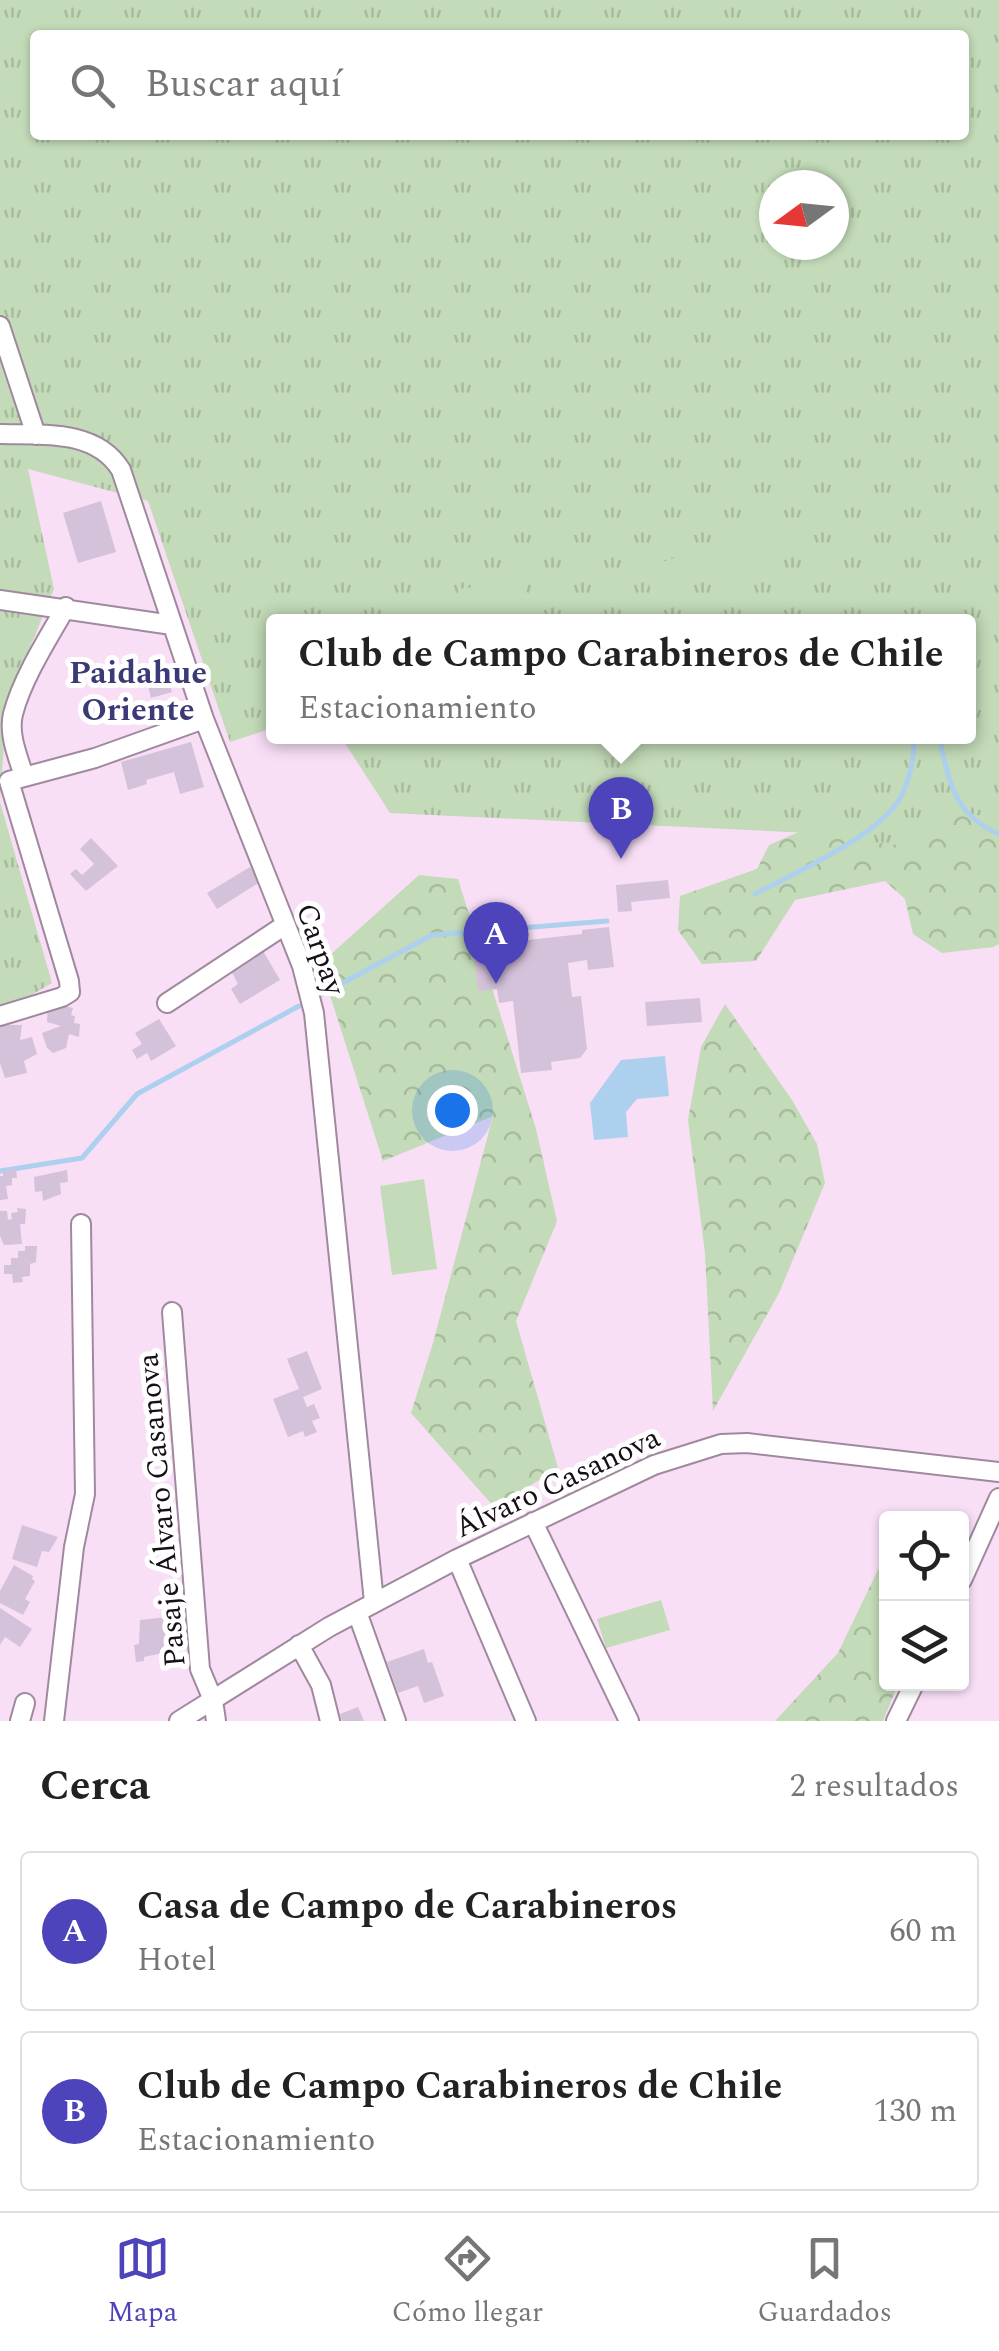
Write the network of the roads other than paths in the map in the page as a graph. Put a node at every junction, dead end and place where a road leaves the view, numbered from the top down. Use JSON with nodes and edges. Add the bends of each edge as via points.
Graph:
{"nodes":[{"id":1,"x":0,"y":326,"type":"edge"},
{"id":2,"x":0,"y":434,"type":"edge"},
{"id":3,"x":36,"y":435,"type":"junction"},
{"id":4,"x":0,"y":600,"type":"edge"},
{"id":5,"x":66,"y":608,"type":"junction"},
{"id":6,"x":172,"y":625,"type":"junction"},
{"id":7,"x":204,"y":719,"type":"junction"},
{"id":8,"x":11,"y":780,"type":"edge"},
{"id":9,"x":285,"y":924,"type":"junction"},
{"id":10,"x":167,"y":1003,"type":"dead end"},
{"id":11,"x":0,"y":1016,"type":"edge"},
{"id":12,"x":81,"y":1224,"type":"dead end"},
{"id":13,"x":172,"y":1312,"type":"dead end"},
{"id":14,"x":999,"y":1472,"type":"edge"},
{"id":15,"x":999,"y":1498,"type":"edge"},
{"id":16,"x":533,"y":1522,"type":"junction"},
{"id":17,"x":457,"y":1559,"type":"junction"},
{"id":18,"x":969,"y":1564,"type":"edge"},
{"id":19,"x":374,"y":1602,"type":"junction"},
{"id":20,"x":357,"y":1612,"type":"junction"},
{"id":21,"x":299,"y":1645,"type":"junction"},
{"id":22,"x":911,"y":1691,"type":"edge"},
{"id":23,"x":214,"y":1700,"type":"junction"},
{"id":24,"x":54,"y":1721,"type":"edge"},
{"id":25,"x":179,"y":1721,"type":"edge"},
{"id":26,"x":216,"y":1721,"type":"edge"},
{"id":27,"x":330,"y":1721,"type":"edge"},
{"id":28,"x":396,"y":1721,"type":"edge"},
{"id":29,"x":526,"y":1721,"type":"edge"},
{"id":30,"x":629,"y":1721,"type":"edge"},
{"id":31,"x":896,"y":1721,"type":"edge"}],
"edges":[{"from":1,"to":3,"type":"street"},
{"from":2,"to":3,"type":"street","name":"Carpay"},
{"from":3,"to":6,"type":"street","name":"Carpay","via":[[86,441],[116,462]]},
{"from":4,"to":5,"type":"street"},
{"from":5,"to":6,"type":"street"},
{"from":5,"to":8,"type":"street","via":[[13,715]]},
{"from":6,"to":7,"type":"street","name":"Carpay"},
{"from":7,"to":8,"type":"street"},
{"from":7,"to":9,"type":"street","name":"Carpay"},
{"from":8,"to":11,"type":"street","via":[[70,992]]},
{"from":9,"to":10,"type":"street"},
{"from":9,"to":19,"type":"street","name":"Carpay","via":[[314,1013]]},
{"from":12,"to":24,"type":"street","via":[[85,1494]]},
{"from":13,"to":23,"type":"street","name":"Pasaje Álvaro Casanova","via":[[200,1670]]},
{"from":14,"to":16,"type":"street","name":"Álvaro Casanova","via":[[721,1444],[654,1464]]},
{"from":15,"to":18,"type":"street"},
{"from":16,"to":17,"type":"street","name":"Álvaro Casanova"},
{"from":16,"to":30,"type":"street"},
{"from":17,"to":19,"type":"street","name":"Álvaro Casanova"},
{"from":17,"to":29,"type":"street"},
{"from":19,"to":20,"type":"street","name":"Álvaro Casanova"},
{"from":20,"to":21,"type":"street","name":"Álvaro Casanova"},
{"from":20,"to":28,"type":"street"},
{"from":21,"to":23,"type":"street","name":"Álvaro Casanova"},
{"from":21,"to":27,"type":"street","via":[[321,1685]]},
{"from":22,"to":31,"type":"street"},
{"from":23,"to":25,"type":"street","name":"Álvaro Casanova"},
{"from":23,"to":26,"type":"street","name":"Pasaje Álvaro Casanova"}]}
